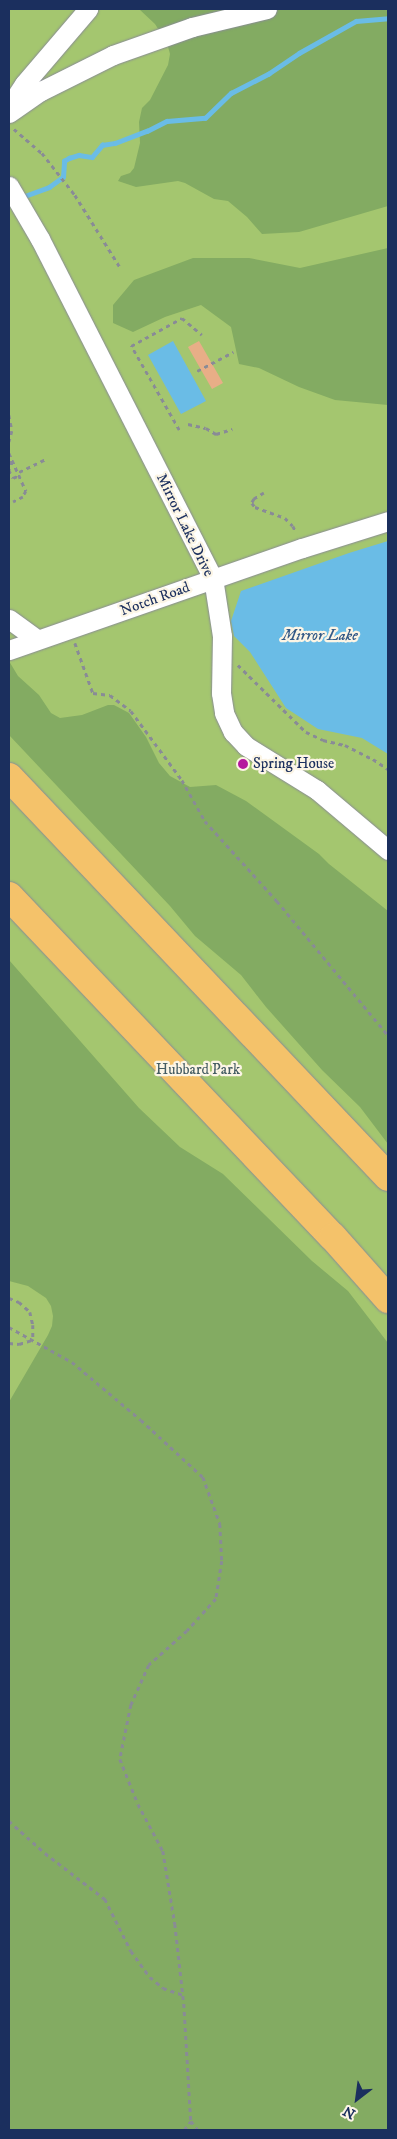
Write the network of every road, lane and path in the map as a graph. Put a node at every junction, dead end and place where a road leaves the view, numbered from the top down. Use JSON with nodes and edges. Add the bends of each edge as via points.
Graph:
{"nodes":[{"id":1,"x":88,"y":9,"type":"edge"},
{"id":2,"x":267,"y":9,"type":"edge"},
{"id":3,"x":9,"y":107,"type":"edge"},
{"id":4,"x":9,"y":113,"type":"edge"},
{"id":5,"x":9,"y":125,"type":"edge"},
{"id":6,"x":11,"y":189,"type":"edge"},
{"id":7,"x":120,"y":267,"type":"dead end"},
{"id":8,"x":202,"y":336,"type":"dead end"},
{"id":9,"x":233,"y":352,"type":"dead end"},
{"id":10,"x":197,"y":371,"type":"dead end"},
{"id":11,"x":9,"y":415,"type":"edge"},
{"id":12,"x":188,"y":424,"type":"dead end"},
{"id":13,"x":232,"y":429,"type":"dead end"},
{"id":14,"x":179,"y":430,"type":"dead end"},
{"id":15,"x":9,"y":442,"type":"edge"},
{"id":16,"x":9,"y":454,"type":"edge"},
{"id":17,"x":46,"y":459,"type":"dead end"},
{"id":18,"x":12,"y":460,"type":"junction"},
{"id":19,"x":20,"y":473,"type":"junction"},
{"id":20,"x":264,"y":493,"type":"dead end"},
{"id":21,"x":13,"y":502,"type":"dead end"},
{"id":22,"x":388,"y":521,"type":"edge"},
{"id":23,"x":302,"y":548,"type":"junction"},
{"id":24,"x":213,"y":578,"type":"junction"},
{"id":25,"x":9,"y":618,"type":"edge"},
{"id":26,"x":70,"y":629,"type":"junction"},
{"id":27,"x":37,"y":639,"type":"junction"},
{"id":28,"x":9,"y":650,"type":"edge"},
{"id":29,"x":221,"y":652,"type":"junction"},
{"id":30,"x":388,"y":769,"type":"edge"},
{"id":31,"x":9,"y":777,"type":"edge"},
{"id":32,"x":388,"y":850,"type":"edge"},
{"id":33,"x":9,"y":896,"type":"edge"},
{"id":34,"x":388,"y":1035,"type":"edge"},
{"id":35,"x":388,"y":1177,"type":"edge"},
{"id":36,"x":9,"y":1298,"type":"edge"},
{"id":37,"x":388,"y":1299,"type":"edge"},
{"id":38,"x":9,"y":1327,"type":"edge"},
{"id":39,"x":33,"y":1340,"type":"junction"},
{"id":40,"x":9,"y":1344,"type":"edge"},
{"id":41,"x":9,"y":1821,"type":"edge"},
{"id":42,"x":183,"y":1995,"type":"junction"},
{"id":43,"x":191,"y":2121,"type":"junction"},
{"id":44,"x":184,"y":2130,"type":"edge"},
{"id":45,"x":198,"y":2130,"type":"edge"}],
"edges":[{"from":1,"to":3,"type":"street","via":[[24,84]]},
{"from":2,"to":4,"type":"street","via":[[192,27],[112,56],[41,91]]},
{"from":5,"to":7,"type":"path","via":[[42,153],[75,195]]},
{"from":6,"to":24,"type":"street","name":"Mirror Lake Drive"},
{"from":8,"to":14,"type":"path","via":[[182,318],[131,346]]},
{"from":9,"to":10,"type":"path"},
{"from":11,"to":15,"type":"path","via":[[12,431]]},
{"from":12,"to":13,"type":"path","via":[[216,434]]},
{"from":16,"to":18,"type":"path"},
{"from":17,"to":19,"type":"path"},
{"from":18,"to":19,"type":"path"},
{"from":18,"to":19,"type":"path","via":[[9,470],[13,478]]},
{"from":19,"to":21,"type":"path","via":[[25,494]]},
{"from":20,"to":23,"type":"path","via":[[252,503],[285,518],[293,526]]},
{"from":22,"to":23,"type":"street","name":"Notch Road"},
{"from":23,"to":24,"type":"street","name":"Notch Road"},
{"from":24,"to":26,"type":"street","name":"Notch Road"},
{"from":24,"to":29,"type":"street","name":"Mirror Lake Drive","via":[[219,610]]},
{"from":25,"to":27,"type":"street"},
{"from":26,"to":27,"type":"street","name":"Notch Road"},
{"from":26,"to":34,"type":"path","via":[[93,693],[110,695],[131,711],[182,780],[205,821],[272,894]]},
{"from":27,"to":28,"type":"street","name":"Notch Road"},
{"from":29,"to":30,"type":"path","via":[[252,677],[263,692],[306,732],[345,746]]},
{"from":29,"to":32,"type":"street","name":"Mirror Lake Drive","via":[[224,714],[233,732],[246,746],[317,790]]},
{"from":31,"to":35,"type":"highway"},
{"from":33,"to":37,"type":"highway"},
{"from":36,"to":39,"type":"path","via":[[30,1312]]},
{"from":38,"to":39,"type":"path"},
{"from":39,"to":40,"type":"path"},
{"from":39,"to":42,"type":"path","via":[[72,1362],[204,1477],[220,1524],[222,1561],[216,1599],[149,1665],[131,1705],[120,1759],[138,1804],[163,1850]]},
{"from":41,"to":42,"type":"path","via":[[105,1899],[131,1951],[150,1977],[163,1988]]},
{"from":42,"to":43,"type":"path"},
{"from":43,"to":44,"type":"path"},
{"from":43,"to":45,"type":"path"}]}
